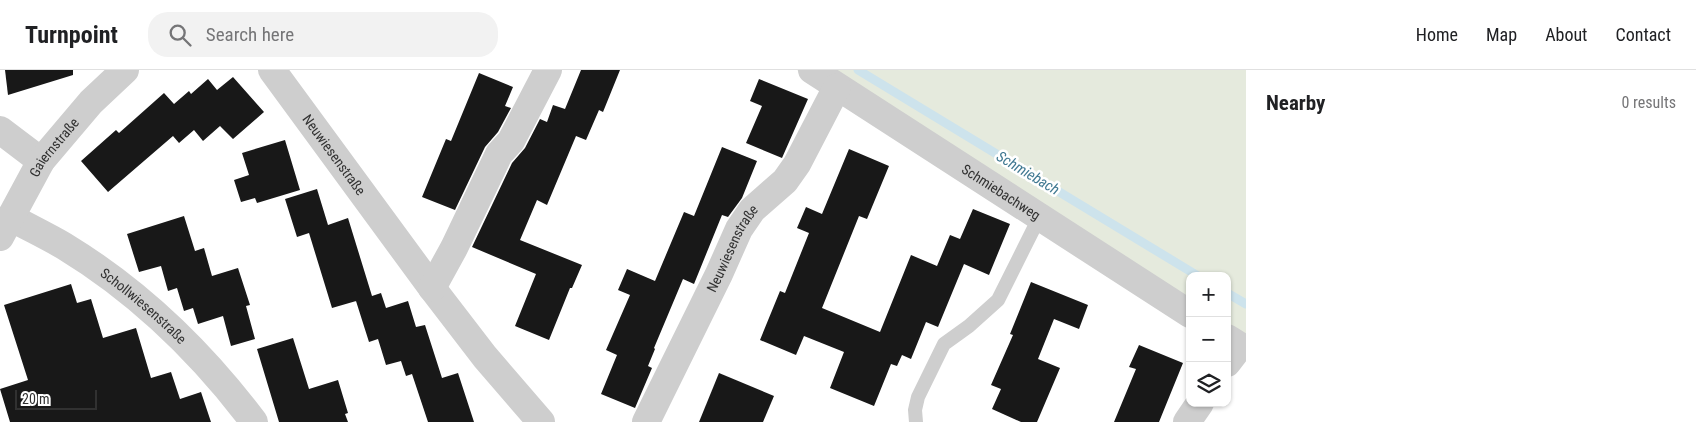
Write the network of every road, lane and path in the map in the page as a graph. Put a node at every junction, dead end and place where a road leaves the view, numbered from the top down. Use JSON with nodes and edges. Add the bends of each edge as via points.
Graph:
{"nodes":[{"id":1,"x":125,"y":70,"type":"edge"},
{"id":2,"x":272,"y":70,"type":"edge"},
{"id":3,"x":548,"y":70,"type":"edge"},
{"id":4,"x":812,"y":70,"type":"edge"},
{"id":5,"x":837,"y":87,"type":"junction"},
{"id":6,"x":0,"y":130,"type":"edge"},
{"id":7,"x":41,"y":161,"type":"junction"},
{"id":8,"x":1040,"y":218,"type":"junction"},
{"id":9,"x":5,"y":227,"type":"edge"},
{"id":10,"x":432,"y":288,"type":"junction"},
{"id":11,"x":1186,"y":311,"type":"edge"},
{"id":12,"x":1197,"y":407,"type":"edge"},
{"id":13,"x":254,"y":422,"type":"edge"},
{"id":14,"x":541,"y":422,"type":"edge"},
{"id":15,"x":646,"y":422,"type":"edge"},
{"id":16,"x":916,"y":422,"type":"edge"},
{"id":17,"x":1187,"y":422,"type":"edge"}],
"edges":[{"from":1,"to":7,"type":"street","name":"Gaiernstraße","via":[[91,102]]},
{"from":2,"to":10,"type":"street","name":"Neuwiesenstraße"},
{"from":3,"to":10,"type":"street","via":[[511,141],[499,154]]},
{"from":4,"to":5,"type":"street","name":"Schmiebachweg"},
{"from":5,"to":8,"type":"street","name":"Schmiebachweg"},
{"from":5,"to":15,"type":"street","name":"Neuwiesenstraße","via":[[797,164],[785,181],[752,210],[739,229]]},
{"from":6,"to":7,"type":"street"},
{"from":7,"to":9,"type":"street","name":"Gaiernstraße"},
{"from":8,"to":11,"type":"street","name":"Schmiebachweg"},
{"from":8,"to":16,"type":"lane","via":[[998,300],[944,344],[918,397]]},
{"from":9,"to":13,"type":"street","name":"Schollwiesenstraße","via":[[64,246],[100,271],[179,336],[219,378]]},
{"from":10,"to":14,"type":"street","name":"Neuwiesenstraße"},
{"from":12,"to":17,"type":"street"}]}
